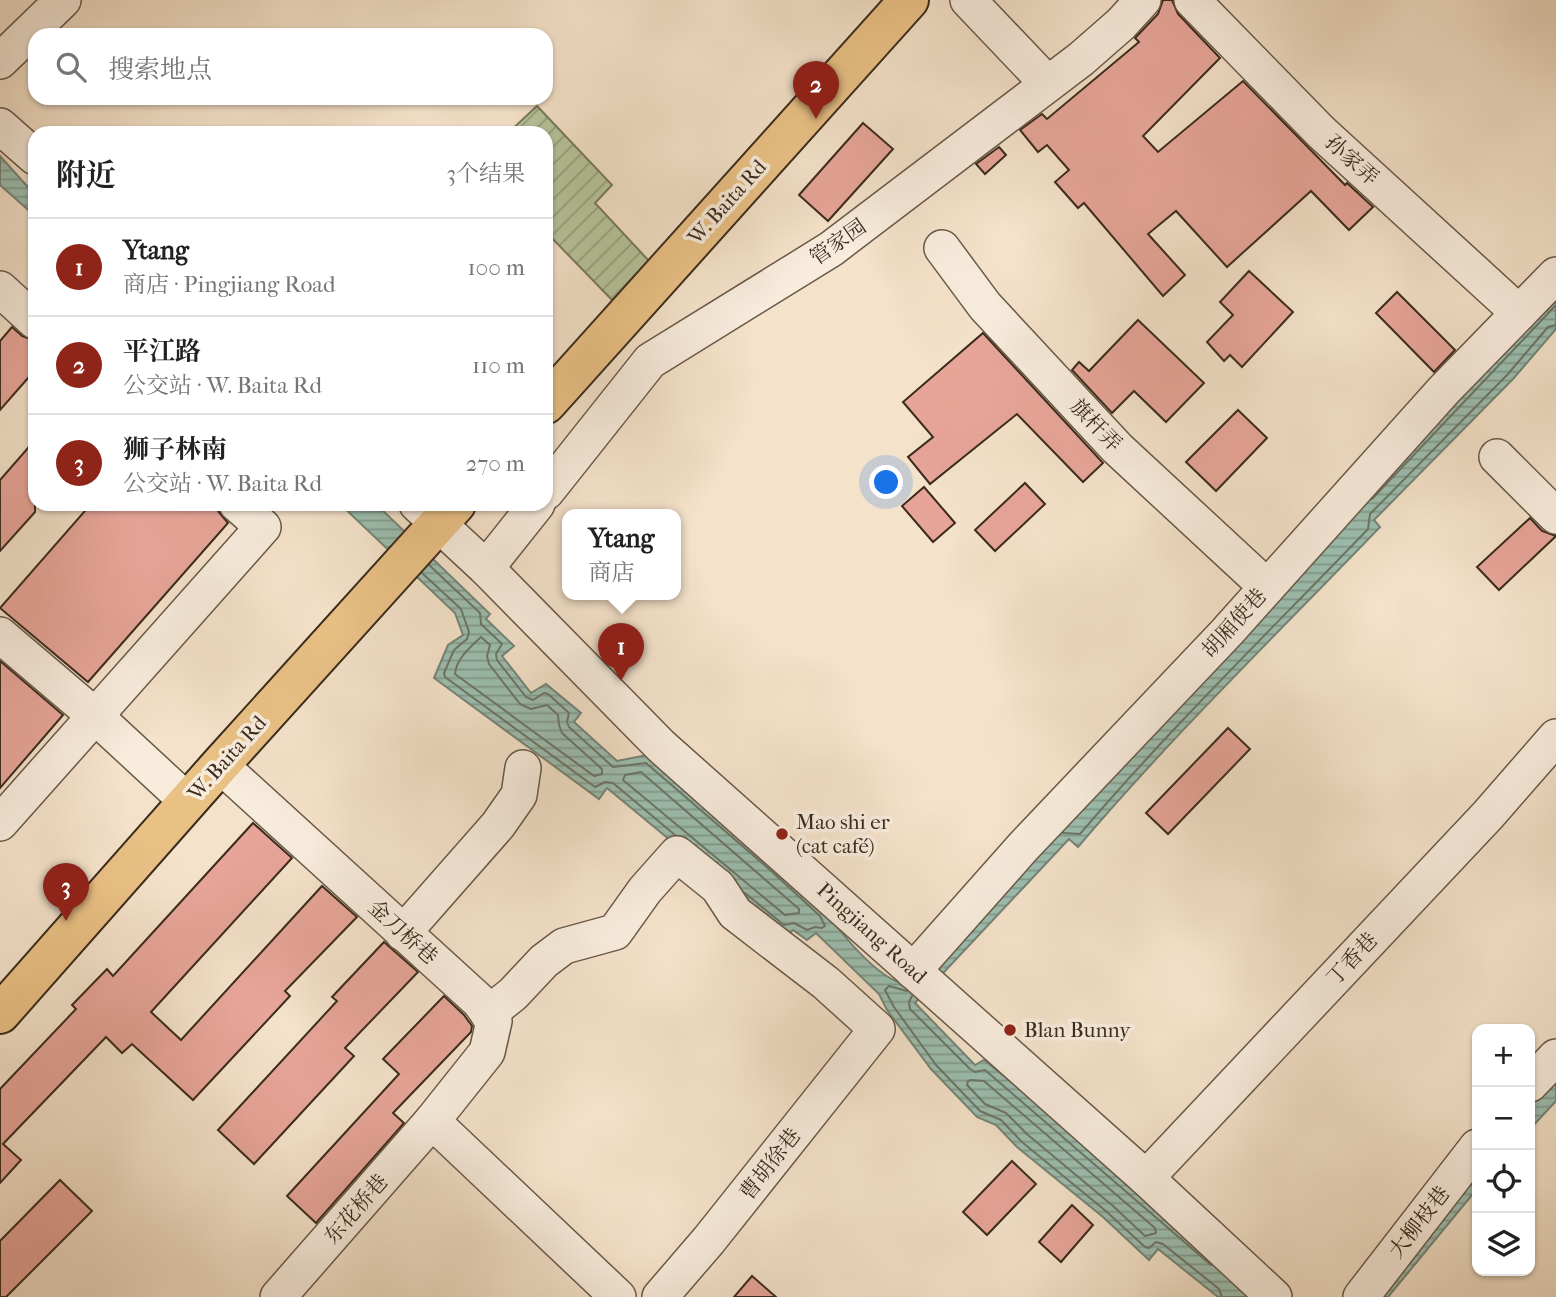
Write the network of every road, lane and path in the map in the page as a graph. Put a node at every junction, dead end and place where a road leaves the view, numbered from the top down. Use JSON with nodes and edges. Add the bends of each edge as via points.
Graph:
{"nodes":[{"id":1,"x":63,"y":0,"type":"edge"},
{"id":2,"x":909,"y":0,"type":"edge"},
{"id":3,"x":968,"y":0,"type":"edge"},
{"id":4,"x":1143,"y":0,"type":"edge"},
{"id":5,"x":1192,"y":0,"type":"edge"},
{"id":6,"x":34,"y":28,"type":"edge"},
{"id":7,"x":28,"y":34,"type":"edge"},
{"id":8,"x":0,"y":61,"type":"edge"},
{"id":9,"x":1047,"y":83,"type":"junction"},
{"id":10,"x":0,"y":126,"type":"edge"},
{"id":11,"x":28,"y":151,"type":"edge"},
{"id":12,"x":942,"y":248,"type":"dead end"},
{"id":13,"x":1556,"y":275,"type":"edge"},
{"id":14,"x":0,"y":289,"type":"edge"},
{"id":15,"x":1519,"y":313,"type":"junction"},
{"id":16,"x":28,"y":315,"type":"edge"},
{"id":17,"x":553,"y":396,"type":"edge"},
{"id":18,"x":1497,"y":457,"type":"dead end"},
{"id":19,"x":553,"y":483,"type":"edge"},
{"id":20,"x":245,"y":511,"type":"edge"},
{"id":21,"x":531,"y":511,"type":"edge"},
{"id":22,"x":1556,"y":516,"type":"edge"},
{"id":23,"x":435,"y":517,"type":"edge"},
{"id":24,"x":486,"y":568,"type":"junction"},
{"id":25,"x":1267,"y":587,"type":"junction"},
{"id":26,"x":0,"y":635,"type":"edge"},
{"id":27,"x":94,"y":715,"type":"junction"},
{"id":28,"x":1556,"y":737,"type":"edge"},
{"id":29,"x":220,"y":765,"type":"junction"},
{"id":30,"x":523,"y":768,"type":"dead end"},
{"id":31,"x":188,"y":802,"type":"junction"},
{"id":32,"x":0,"y":823,"type":"edge"},
{"id":33,"x":403,"y":933,"type":"junction"},
{"id":34,"x":919,"y":975,"type":"junction"},
{"id":35,"x":0,"y":1013,"type":"edge"},
{"id":36,"x":488,"y":1014,"type":"junction"},
{"id":37,"x":1556,"y":1057,"type":"edge"},
{"id":38,"x":1535,"y":1079,"type":"edge"},
{"id":39,"x":432,"y":1121,"type":"junction"},
{"id":40,"x":1475,"y":1150,"type":"edge"},
{"id":41,"x":1146,"y":1178,"type":"junction"},
{"id":42,"x":278,"y":1297,"type":"edge"},
{"id":43,"x":618,"y":1297,"type":"edge"},
{"id":44,"x":660,"y":1297,"type":"edge"},
{"id":45,"x":1274,"y":1297,"type":"edge"},
{"id":46,"x":1361,"y":1297,"type":"edge"}],
"edges":[{"from":1,"to":6,"type":"street"},
{"from":2,"to":17,"type":"main road","name":"W. Baita Rd"},
{"from":3,"to":9,"type":"street"},
{"from":4,"to":9,"type":"street","name":"管家园","via":[[1091,50]]},
{"from":5,"to":15,"type":"street","name":"孙家弄","via":[[1321,132]]},
{"from":7,"to":8,"type":"street"},
{"from":9,"to":19,"type":"street","name":"管家园","via":[[831,249],[650,360]]},
{"from":10,"to":11,"type":"street"},
{"from":12,"to":25,"type":"street","name":"旗杆弄","via":[[985,306],[1117,448]]},
{"from":13,"to":15,"type":"street","name":"胡厢使巷"},
{"from":14,"to":16,"type":"street"},
{"from":15,"to":25,"type":"street","name":"胡厢使巷"},
{"from":18,"to":22,"type":"street"},
{"from":20,"to":27,"type":"street","via":[[263,527]]},
{"from":21,"to":24,"type":"street"},
{"from":23,"to":24,"type":"street","name":"Pingjiang Road"},
{"from":23,"to":29,"type":"main road","name":"W. Baita Rd","via":[[402,565]]},
{"from":24,"to":34,"type":"street","name":"Pingjiang Road","via":[[662,746]]},
{"from":25,"to":34,"type":"street","name":"胡厢使巷","via":[[1023,846]]},
{"from":26,"to":27,"type":"street"},
{"from":27,"to":31,"type":"street"},
{"from":27,"to":32,"type":"street"},
{"from":28,"to":41,"type":"street","name":"丁香巷"},
{"from":29,"to":31,"type":"main road","name":"W. Baita Rd"},
{"from":29,"to":33,"type":"street","name":"金刀桥巷"},
{"from":30,"to":33,"type":"street","via":[[519,795],[498,825]]},
{"from":31,"to":35,"type":"main road","name":"W. Baita Rd"},
{"from":33,"to":36,"type":"street","name":"金刀桥巷"},
{"from":34,"to":41,"type":"street","name":"Pingjiang Road"},
{"from":36,"to":39,"type":"street","via":[[494,1021],[487,1052]]},
{"from":36,"to":44,"type":"street","name":"曹胡徐巷","via":[[564,946],[615,933],[677,853],[718,887],[735,913],[827,983],[877,1028]]},
{"from":37,"to":38,"type":"street"},
{"from":39,"to":42,"type":"street","name":"东花桥巷"},
{"from":39,"to":43,"type":"street"},
{"from":40,"to":46,"type":"street","name":"大柳枝巷"},
{"from":41,"to":45,"type":"street","name":"Pingjiang Road"}]}
